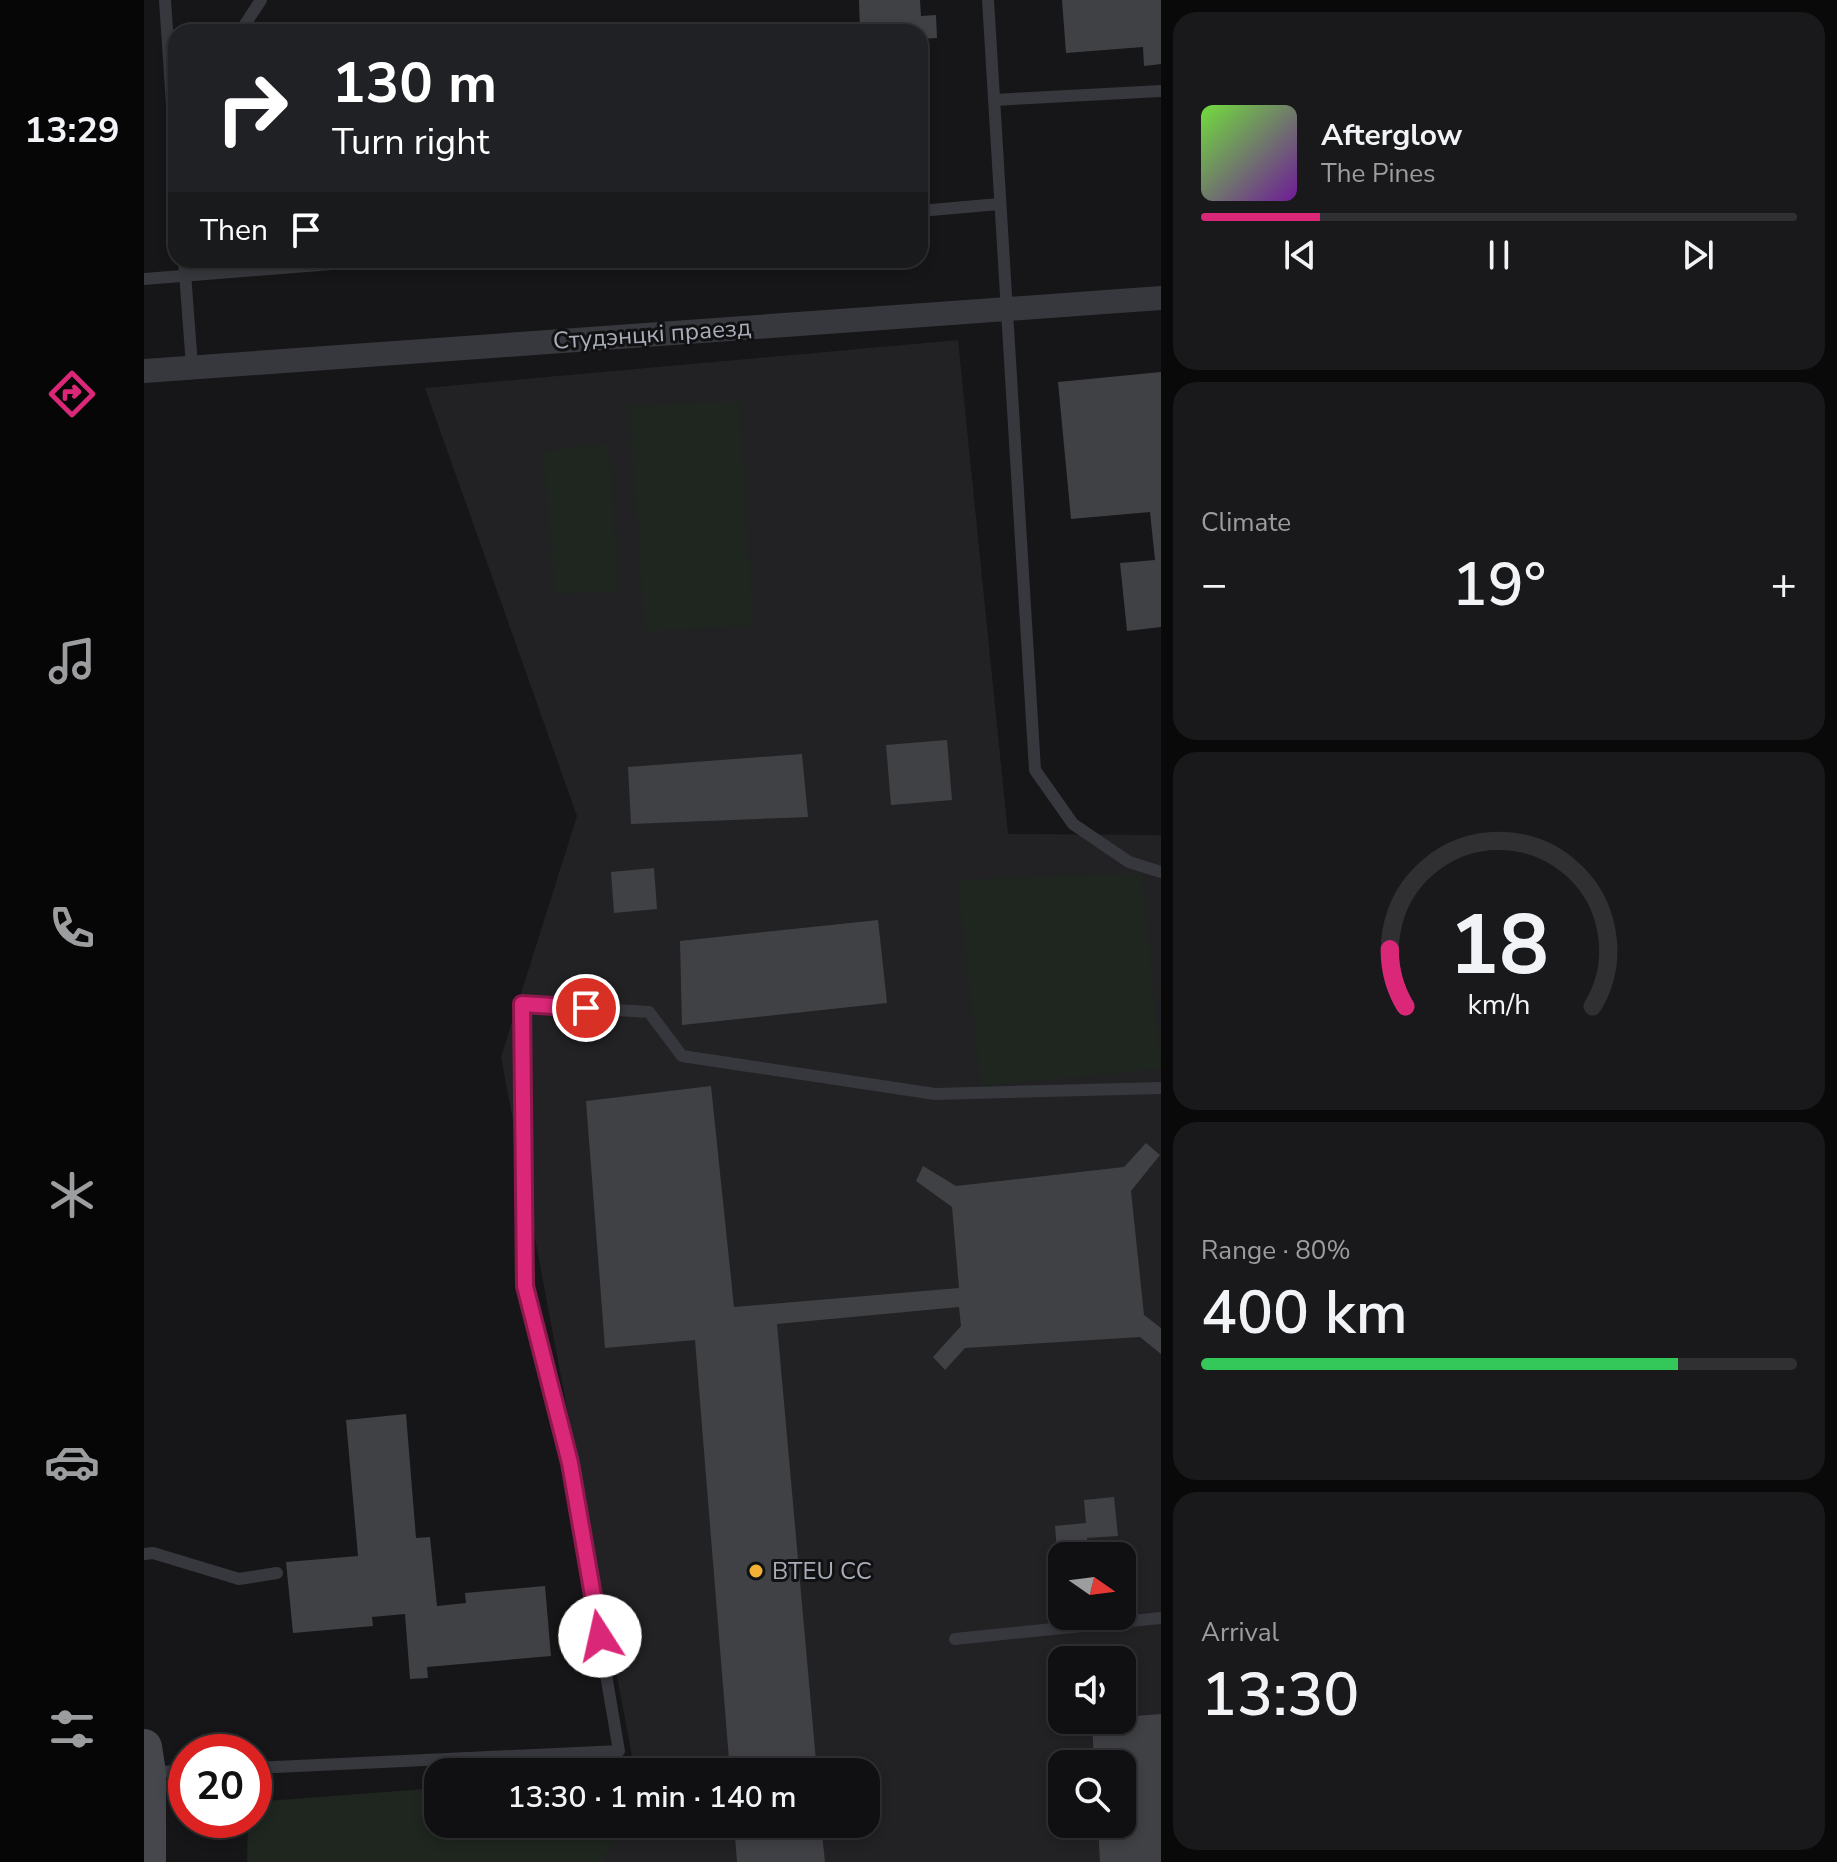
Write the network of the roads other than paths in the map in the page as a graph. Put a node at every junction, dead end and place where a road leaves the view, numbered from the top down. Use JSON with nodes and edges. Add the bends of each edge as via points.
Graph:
{"nodes":[{"id":1,"x":165,"y":0,"type":"edge"},
{"id":2,"x":261,"y":0,"type":"edge"},
{"id":3,"x":988,"y":0,"type":"edge"},
{"id":4,"x":245,"y":24,"type":"edge"},
{"id":5,"x":168,"y":45,"type":"edge"},
{"id":6,"x":1161,"y":91,"type":"edge"},
{"id":7,"x":994,"y":100,"type":"junction"},
{"id":8,"x":999,"y":204,"type":"junction"},
{"id":9,"x":928,"y":210,"type":"edge"},
{"id":10,"x":184,"y":268,"type":"edge"},
{"id":11,"x":294,"y":268,"type":"edge"},
{"id":12,"x":184,"y":278,"type":"junction"},
{"id":13,"x":144,"y":279,"type":"edge"},
{"id":14,"x":1161,"y":298,"type":"edge"},
{"id":15,"x":1005,"y":309,"type":"junction"},
{"id":16,"x":192,"y":366,"type":"junction"},
{"id":17,"x":144,"y":371,"type":"edge"},
{"id":18,"x":1161,"y":872,"type":"edge"},
{"id":19,"x":1161,"y":1088,"type":"edge"},
{"id":20,"x":144,"y":1554,"type":"edge"},
{"id":21,"x":277,"y":1573,"type":"dead end"},
{"id":22,"x":1161,"y":1618,"type":"edge"},
{"id":23,"x":955,"y":1639,"type":"dead end"},
{"id":24,"x":146,"y":1760,"type":"edge"},
{"id":25,"x":168,"y":1766,"type":"edge"},
{"id":26,"x":272,"y":1767,"type":"edge"},
{"id":27,"x":148,"y":1862,"type":"edge"}],
"edges":[{"from":1,"to":5,"type":"lane"},
{"from":2,"to":4,"type":"lane"},
{"from":3,"to":7,"type":"lane"},
{"from":6,"to":7,"type":"lane"},
{"from":7,"to":8,"type":"lane"},
{"from":8,"to":9,"type":"lane"},
{"from":8,"to":15,"type":"lane"},
{"from":10,"to":12,"type":"lane"},
{"from":11,"to":12,"type":"lane"},
{"from":12,"to":13,"type":"lane"},
{"from":12,"to":16,"type":"lane"},
{"from":14,"to":15,"type":"street","name":"Студэнцкі праезд"},
{"from":15,"to":16,"type":"street","name":"Студэнцкі праезд"},
{"from":15,"to":18,"type":"lane","via":[[1035,770],[1073,824],[1129,862]]},
{"from":16,"to":17,"type":"street","name":"Студэнцкі праезд"},
{"from":19,"to":26,"type":"lane","via":[[935,1094],[682,1056],[649,1012],[522,1004],[525,1286],[570,1463],[619,1751]]},
{"from":20,"to":21,"type":"lane","via":[[239,1579]]},
{"from":22,"to":23,"type":"lane"},
{"from":24,"to":25,"type":"lane"},
{"from":24,"to":27,"type":"main road"}]}
